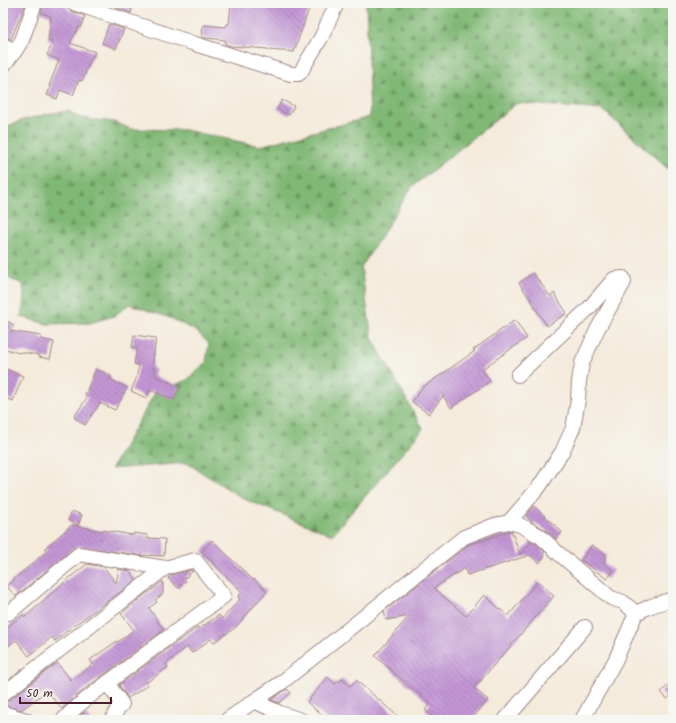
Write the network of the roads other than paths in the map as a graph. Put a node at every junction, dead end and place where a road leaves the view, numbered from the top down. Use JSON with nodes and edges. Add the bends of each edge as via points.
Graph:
{"nodes":[{"id":1,"x":35,"y":3,"type":"edge"},
{"id":2,"x":74,"y":3,"type":"edge"},
{"id":3,"x":337,"y":3,"type":"edge"},
{"id":4,"x":9,"y":48,"type":"edge"},
{"id":5,"x":3,"y":66,"type":"edge"},
{"id":6,"x":518,"y":376,"type":"dead end"},
{"id":7,"x":509,"y":522,"type":"junction"},
{"id":8,"x":165,"y":568,"type":"junction"},
{"id":9,"x":673,"y":599,"type":"edge"},
{"id":10,"x":3,"y":611,"type":"edge"},
{"id":11,"x":636,"y":613,"type":"junction"},
{"id":12,"x":585,"y":627,"type":"dead end"},
{"id":13,"x":107,"y":684,"type":"junction"},
{"id":14,"x":3,"y":694,"type":"edge"},
{"id":15,"x":254,"y":701,"type":"junction"},
{"id":16,"x":3,"y":713,"type":"edge"},
{"id":17,"x":26,"y":720,"type":"edge"},
{"id":18,"x":63,"y":720,"type":"edge"},
{"id":19,"x":112,"y":720,"type":"edge"},
{"id":20,"x":227,"y":720,"type":"edge"},
{"id":21,"x":301,"y":720,"type":"edge"},
{"id":22,"x":505,"y":720,"type":"edge"},
{"id":23,"x":582,"y":720,"type":"edge"}],
"edges":[{"from":1,"to":4,"type":"street","via":[[22,40]]},
{"from":2,"to":3,"type":"street","via":[[291,74],[300,73],[322,36]]},
{"from":4,"to":5,"type":"street"},
{"from":6,"to":7,"type":"street","via":[[614,279],[623,278],[624,282],[582,363],[573,428],[562,452],[539,487]]},
{"from":7,"to":11,"type":"street","via":[[540,536],[611,598],[623,602]]},
{"from":7,"to":15,"type":"street","via":[[464,537],[281,683]]},
{"from":8,"to":10,"type":"street","via":[[79,554],[9,614]]},
{"from":8,"to":13,"type":"street","via":[[195,560],[224,596]]},
{"from":8,"to":14,"type":"street"},
{"from":9,"to":11,"type":"street"},
{"from":11,"to":23,"type":"street","via":[[616,659]]},
{"from":12,"to":22,"type":"street"},
{"from":13,"to":18,"type":"street"},
{"from":13,"to":19,"type":"street","via":[[122,704]]},
{"from":15,"to":20,"type":"street"},
{"from":15,"to":21,"type":"street"},
{"from":16,"to":17,"type":"street"}]}
